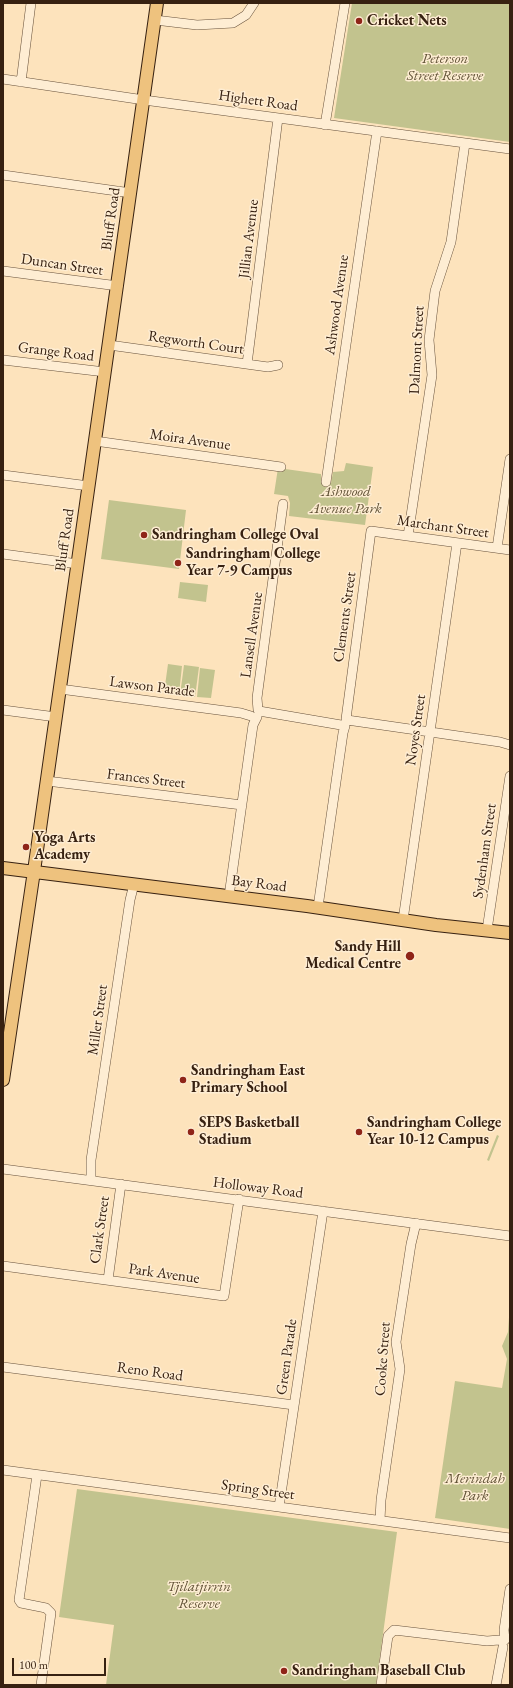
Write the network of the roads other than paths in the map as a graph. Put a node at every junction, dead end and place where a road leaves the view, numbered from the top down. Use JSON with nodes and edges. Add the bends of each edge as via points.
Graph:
{"nodes":[{"id":1,"x":31,"y":3,"type":"edge"},
{"id":2,"x":157,"y":3,"type":"edge"},
{"id":3,"x":254,"y":3,"type":"edge"},
{"id":4,"x":345,"y":3,"type":"edge"},
{"id":5,"x":155,"y":20,"type":"junction"},
{"id":6,"x":3,"y":79,"type":"edge"},
{"id":7,"x":21,"y":82,"type":"junction"},
{"id":8,"x":144,"y":100,"type":"junction"},
{"id":9,"x":278,"y":118,"type":"junction"},
{"id":10,"x":325,"y":124,"type":"junction"},
{"id":11,"x":376,"y":131,"type":"junction"},
{"id":12,"x":465,"y":143,"type":"junction"},
{"id":13,"x":510,"y":149,"type":"edge"},
{"id":14,"x":3,"y":175,"type":"edge"},
{"id":15,"x":131,"y":193,"type":"junction"},
{"id":16,"x":3,"y":271,"type":"edge"},
{"id":17,"x":118,"y":286,"type":"junction"},
{"id":18,"x":109,"y":346,"type":"junction"},
{"id":19,"x":3,"y":360,"type":"edge"},
{"id":20,"x":247,"y":364,"type":"junction"},
{"id":21,"x":278,"y":365,"type":"dead end"},
{"id":22,"x":105,"y":372,"type":"junction"},
{"id":23,"x":95,"y":441,"type":"junction"},
{"id":24,"x":510,"y":459,"type":"edge"},
{"id":25,"x":281,"y":467,"type":"dead end"},
{"id":26,"x":3,"y":475,"type":"edge"},
{"id":27,"x":326,"y":482,"type":"dead end"},
{"id":28,"x":89,"y":486,"type":"junction"},
{"id":29,"x":283,"y":504,"type":"dead end"},
{"id":30,"x":372,"y":531,"type":"joint"},
{"id":31,"x":408,"y":536,"type":"junction"},
{"id":32,"x":457,"y":543,"type":"junction"},
{"id":33,"x":498,"y":548,"type":"junction"},
{"id":34,"x":510,"y":550,"type":"edge"},
{"id":35,"x":3,"y":554,"type":"edge"},
{"id":36,"x":78,"y":564,"type":"junction"},
{"id":37,"x":60,"y":690,"type":"junction"},
{"id":38,"x":3,"y":710,"type":"edge"},
{"id":39,"x":254,"y":714,"type":"junction"},
{"id":40,"x":56,"y":717,"type":"junction"},
{"id":41,"x":343,"y":723,"type":"junction"},
{"id":42,"x":430,"y":733,"type":"junction"},
{"id":43,"x":510,"y":743,"type":"edge"},
{"id":44,"x":510,"y":776,"type":"edge"},
{"id":45,"x":47,"y":781,"type":"junction"},
{"id":46,"x":242,"y":805,"type":"junction"},
{"id":47,"x":3,"y":868,"type":"edge"},
{"id":48,"x":34,"y":871,"type":"junction"},
{"id":49,"x":134,"y":884,"type":"junction"},
{"id":50,"x":229,"y":896,"type":"junction"},
{"id":51,"x":318,"y":908,"type":"junction"},
{"id":52,"x":403,"y":920,"type":"junction"},
{"id":53,"x":487,"y":930,"type":"junction"},
{"id":54,"x":510,"y":933,"type":"edge"},
{"id":55,"x":3,"y":1080,"type":"edge"},
{"id":56,"x":3,"y":1169,"type":"edge"},
{"id":57,"x":88,"y":1180,"type":"junction"},
{"id":58,"x":121,"y":1184,"type":"junction"},
{"id":59,"x":239,"y":1200,"type":"junction"},
{"id":60,"x":322,"y":1211,"type":"junction"},
{"id":61,"x":414,"y":1223,"type":"junction"},
{"id":62,"x":510,"y":1236,"type":"edge"},
{"id":63,"x":3,"y":1266,"type":"edge"},
{"id":64,"x":108,"y":1280,"type":"junction"},
{"id":65,"x":3,"y":1367,"type":"edge"},
{"id":66,"x":294,"y":1405,"type":"junction"},
{"id":67,"x":3,"y":1470,"type":"edge"},
{"id":68,"x":37,"y":1475,"type":"junction"},
{"id":69,"x":279,"y":1507,"type":"junction"},
{"id":70,"x":378,"y":1520,"type":"junction"},
{"id":71,"x":510,"y":1538,"type":"edge"},
{"id":72,"x":510,"y":1589,"type":"edge"},
{"id":73,"x":504,"y":1644,"type":"edge"},
{"id":74,"x":41,"y":1685,"type":"edge"},
{"id":75,"x":381,"y":1685,"type":"edge"},
{"id":76,"x":496,"y":1685,"type":"edge"}],
"edges":[{"from":1,"to":7,"type":"street"},
{"from":2,"to":5,"type":"main road","name":"Bluff Road"},
{"from":3,"to":5,"type":"street","via":[[246,16],[233,23],[197,25]]},
{"from":4,"to":10,"type":"street"},
{"from":5,"to":8,"type":"main road","name":"Bluff Road"},
{"from":6,"to":7,"type":"street","name":"Highett Road"},
{"from":7,"to":8,"type":"street","name":"Highett Road"},
{"from":8,"to":9,"type":"street","name":"Highett Road"},
{"from":8,"to":15,"type":"main road","name":"Bluff Road"},
{"from":9,"to":10,"type":"street","name":"Highett Road"},
{"from":9,"to":20,"type":"street","name":"Jillian Avenue"},
{"from":10,"to":11,"type":"street","name":"Highett Road"},
{"from":11,"to":12,"type":"street","name":"Highett Road"},
{"from":11,"to":27,"type":"street","name":"Ashwood Avenue"},
{"from":12,"to":13,"type":"street","name":"Highett Road"},
{"from":12,"to":31,"type":"street","name":"Dalmont Street","via":[[451,242],[434,298],[429,340],[432,375]]},
{"from":14,"to":15,"type":"street"},
{"from":15,"to":17,"type":"main road","name":"Bluff Road"},
{"from":16,"to":17,"type":"street","name":"Duncan Street"},
{"from":17,"to":18,"type":"main road","name":"Bluff Road"},
{"from":18,"to":20,"type":"street","name":"Regworth Court"},
{"from":18,"to":22,"type":"main road","name":"Bluff Road"},
{"from":19,"to":22,"type":"street","name":"Grange Road"},
{"from":20,"to":21,"type":"street","name":"Regworth Court","via":[[268,367]]},
{"from":22,"to":23,"type":"main road","name":"Bluff Road"},
{"from":23,"to":25,"type":"street","name":"Moira Avenue"},
{"from":23,"to":28,"type":"main road","name":"Bluff Road"},
{"from":24,"to":33,"type":"street"},
{"from":26,"to":28,"type":"street"},
{"from":28,"to":36,"type":"main road","name":"Bluff Road"},
{"from":29,"to":39,"type":"street","name":"Lansell Avenue"},
{"from":30,"to":31,"type":"street","name":"Marchant Street"},
{"from":30,"to":41,"type":"street","name":"Clements Street"},
{"from":31,"to":32,"type":"street","name":"Marchant Street"},
{"from":32,"to":33,"type":"street","name":"Marchant Street"},
{"from":32,"to":42,"type":"street","name":"Noyes Street"},
{"from":33,"to":34,"type":"street","name":"Marchant Street"},
{"from":35,"to":36,"type":"street"},
{"from":36,"to":37,"type":"main road","name":"Bluff Road"},
{"from":37,"to":39,"type":"street","name":"Lawson Parade"},
{"from":37,"to":40,"type":"main road","name":"Bluff Road"},
{"from":38,"to":40,"type":"street"},
{"from":39,"to":41,"type":"street","name":"Lawson Parade"},
{"from":39,"to":46,"type":"street","name":"Lansell Avenue"},
{"from":40,"to":45,"type":"main road","name":"Bluff Road"},
{"from":41,"to":42,"type":"street","name":"Lawson Parade"},
{"from":41,"to":51,"type":"street","name":"Clements Street"},
{"from":42,"to":43,"type":"street","name":"Lawson Parade"},
{"from":42,"to":52,"type":"street","name":"Noyes Street"},
{"from":44,"to":53,"type":"street","name":"Sydenham Street"},
{"from":45,"to":46,"type":"street","name":"Frances Street"},
{"from":45,"to":48,"type":"main road","name":"Bluff Road"},
{"from":46,"to":50,"type":"street","name":"Lansell Avenue"},
{"from":47,"to":48,"type":"main road","name":"Bay Road"},
{"from":48,"to":49,"type":"main road","name":"Bay Road"},
{"from":48,"to":55,"type":"main road","name":"Bluff Road"},
{"from":49,"to":50,"type":"main road","name":"Bay Road"},
{"from":49,"to":57,"type":"street","name":"Miller Street"},
{"from":50,"to":51,"type":"main road","name":"Bay Road"},
{"from":51,"to":52,"type":"main road","name":"Bay Road"},
{"from":52,"to":53,"type":"main road","name":"Bay Road"},
{"from":53,"to":54,"type":"main road","name":"Bay Road"},
{"from":56,"to":57,"type":"street","name":"Holloway Road"},
{"from":57,"to":58,"type":"street","name":"Holloway Road"},
{"from":58,"to":59,"type":"street","name":"Holloway Road"},
{"from":58,"to":64,"type":"street","name":"Clark Street"},
{"from":59,"to":60,"type":"street","name":"Holloway Road"},
{"from":59,"to":64,"type":"street","name":"Park Avenue","via":[[224,1296]]},
{"from":60,"to":61,"type":"street","name":"Holloway Road"},
{"from":60,"to":66,"type":"street","name":"Green Parade"},
{"from":61,"to":62,"type":"street","name":"Holloway Road"},
{"from":61,"to":70,"type":"street","name":"Cooke Street","via":[[396,1342],[400,1369]]},
{"from":63,"to":64,"type":"street","name":"Park Avenue"},
{"from":65,"to":66,"type":"street","name":"Reno Road"},
{"from":66,"to":69,"type":"street","name":"Green Parade"},
{"from":67,"to":68,"type":"street","name":"Spring Street"},
{"from":68,"to":69,"type":"street","name":"Spring Street"},
{"from":68,"to":74,"type":"street","via":[[19,1600],[24,1605],[46,1608],[51,1613]]},
{"from":69,"to":70,"type":"street","name":"Spring Street"},
{"from":70,"to":71,"type":"street","name":"Spring Street"},
{"from":72,"to":73,"type":"street"},
{"from":73,"to":75,"type":"street","via":[[401,1630],[391,1631],[388,1636]]},
{"from":73,"to":76,"type":"street"}]}
